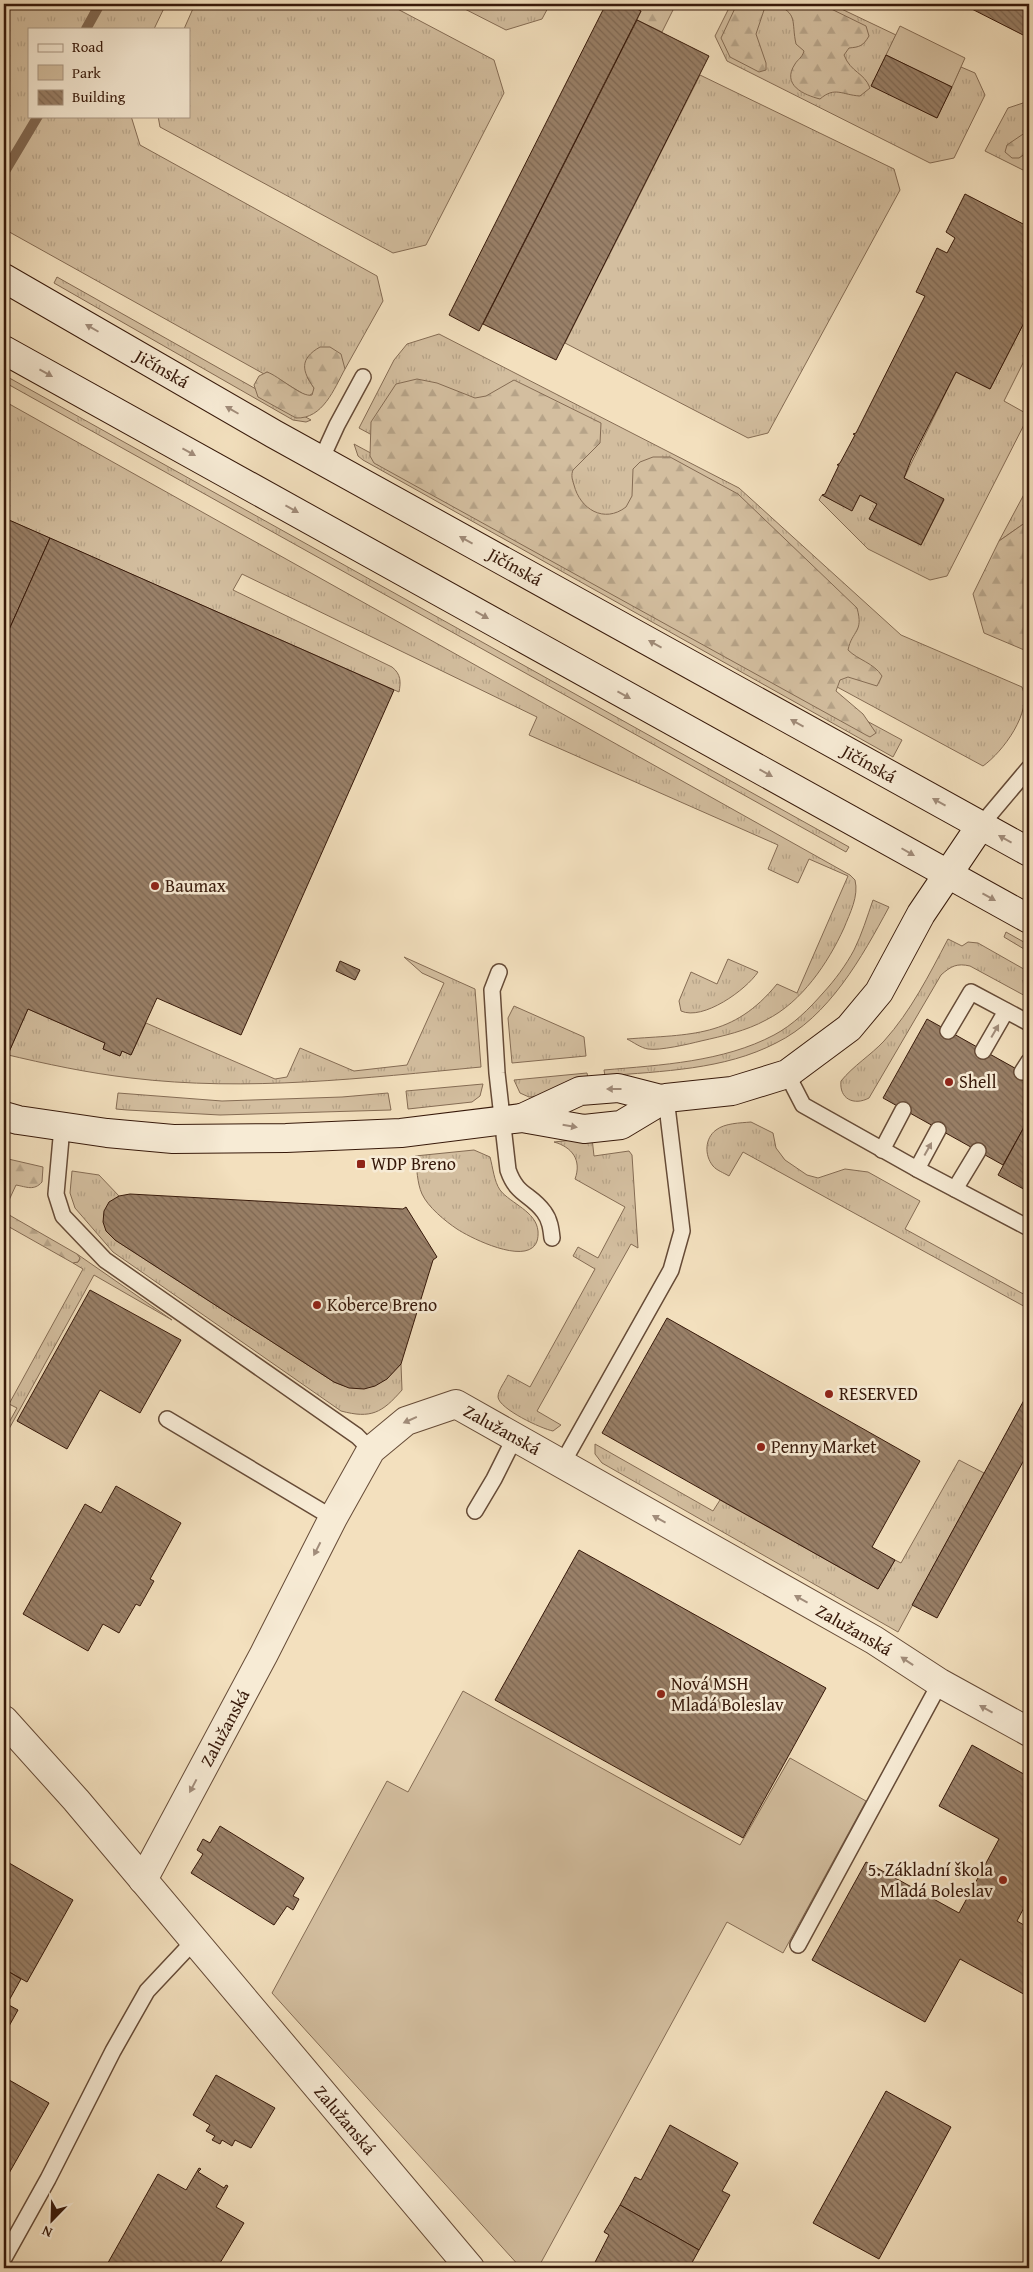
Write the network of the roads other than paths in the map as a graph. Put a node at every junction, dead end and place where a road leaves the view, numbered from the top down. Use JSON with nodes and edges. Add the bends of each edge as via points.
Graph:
{"nodes":[{"id":1,"x":4,"y":278,"type":"edge"},
{"id":2,"x":4,"y":350,"type":"edge"},
{"id":3,"x":363,"y":377,"type":"dead end"},
{"id":4,"x":321,"y":460,"type":"junction"},
{"id":5,"x":1029,"y":768,"type":"edge"},
{"id":6,"x":982,"y":825,"type":"junction"},
{"id":7,"x":1029,"y":852,"type":"edge"},
{"id":8,"x":948,"y":874,"type":"junction"},
{"id":9,"x":1029,"y":919,"type":"edge"},
{"id":10,"x":499,"y":972,"type":"dead end"},
{"id":11,"x":1006,"y":1011,"type":"junction"},
{"id":12,"x":1029,"y":1024,"type":"edge"},
{"id":13,"x":948,"y":1031,"type":"dead end"},
{"id":14,"x":983,"y":1051,"type":"dead end"},
{"id":15,"x":787,"y":1074,"type":"junction"},
{"id":16,"x":663,"y":1099,"type":"junction"},
{"id":17,"x":903,"y":1110,"type":"dead end"},
{"id":18,"x":4,"y":1116,"type":"edge"},
{"id":19,"x":512,"y":1119,"type":"junction"},
{"id":20,"x":62,"y":1127,"type":"junction"},
{"id":21,"x":938,"y":1130,"type":"dead end"},
{"id":22,"x":882,"y":1150,"type":"junction"},
{"id":23,"x":978,"y":1151,"type":"dead end"},
{"id":24,"x":917,"y":1169,"type":"junction"},
{"id":25,"x":955,"y":1189,"type":"junction"},
{"id":26,"x":1029,"y":1228,"type":"edge"},
{"id":27,"x":552,"y":1238,"type":"dead end"},
{"id":28,"x":167,"y":1419,"type":"dead end"},
{"id":29,"x":515,"y":1437,"type":"junction"},
{"id":30,"x":371,"y":1450,"type":"junction"},
{"id":31,"x":562,"y":1464,"type":"junction"},
{"id":32,"x":475,"y":1511,"type":"dead end"},
{"id":33,"x":333,"y":1518,"type":"junction"},
{"id":34,"x":940,"y":1683,"type":"junction"},
{"id":35,"x":4,"y":1720,"type":"edge"},
{"id":36,"x":1029,"y":1732,"type":"edge"},
{"id":37,"x":143,"y":1880,"type":"junction"},
{"id":38,"x":194,"y":1941,"type":"junction"},
{"id":39,"x":798,"y":1945,"type":"dead end"},
{"id":40,"x":4,"y":2258,"type":"edge"},
{"id":41,"x":470,"y":2268,"type":"edge"}],
"edges":[{"from":4,"to":1,"type":"street","name":"Jičínská","one_way":true},
{"from":2,"to":8,"type":"street","one_way":true},
{"from":3,"to":4,"type":"lane"},
{"from":6,"to":4,"type":"street","name":"Jičínská","one_way":true},
{"from":5,"to":6,"type":"lane"},
{"from":7,"to":6,"type":"street","name":"Jičínská","one_way":true},
{"from":6,"to":8,"type":"street"},
{"from":8,"to":9,"type":"street","one_way":true},
{"from":8,"to":15,"type":"street","via":[[921,914],[879,992],[849,1028]]},
{"from":10,"to":19,"type":"lane","via":[[492,990]]},
{"from":11,"to":12,"type":"lane"},
{"from":11,"to":13,"type":"lane","via":[[971,992]]},
{"from":14,"to":11,"type":"lane","one_way":true},
{"from":15,"to":16,"type":"street","via":[[732,1091]]},
{"from":15,"to":22,"type":"lane","via":[[803,1105]]},
{"from":16,"to":19,"type":"street","one_way":true,"via":[[618,1088],[580,1091]]},
{"from":19,"to":16,"type":"street","one_way":true,"via":[[584,1129],[622,1125]]},
{"from":16,"to":31,"type":"lane","via":[[682,1231],[671,1270]]},
{"from":17,"to":22,"type":"lane"},
{"from":18,"to":20,"type":"street"},
{"from":19,"to":20,"type":"street","via":[[401,1133],[286,1138],[172,1139]]},
{"from":19,"to":27,"type":"lane","via":[[508,1170],[512,1183],[543,1211]]},
{"from":20,"to":30,"type":"lane","via":[[56,1194],[63,1216],[106,1260],[357,1436]]},
{"from":24,"to":21,"type":"lane","one_way":true},
{"from":22,"to":24,"type":"lane"},
{"from":23,"to":25,"type":"lane"},
{"from":24,"to":25,"type":"lane"},
{"from":25,"to":26,"type":"lane"},
{"from":28,"to":33,"type":"lane"},
{"from":29,"to":30,"type":"street","name":"Zalužanská","one_way":true,"via":[[456,1404],[406,1421]]},
{"from":29,"to":31,"type":"street","name":"Zalužanská"},
{"from":29,"to":32,"type":"lane"},
{"from":30,"to":33,"type":"street","name":"Zalužanská"},
{"from":34,"to":31,"type":"street","name":"Zalužanská","one_way":true,"via":[[874,1640]]},
{"from":33,"to":37,"type":"street","name":"Zalužanská","one_way":true},
{"from":36,"to":34,"type":"street","name":"Zalužanská","one_way":true},
{"from":34,"to":39,"type":"lane"},
{"from":35,"to":37,"type":"street","name":"Zalužanská"},
{"from":37,"to":38,"type":"street","name":"Zalužanská"},
{"from":38,"to":40,"type":"lane","via":[[147,1991]]},
{"from":38,"to":41,"type":"street","name":"Zalužanská"}]}
